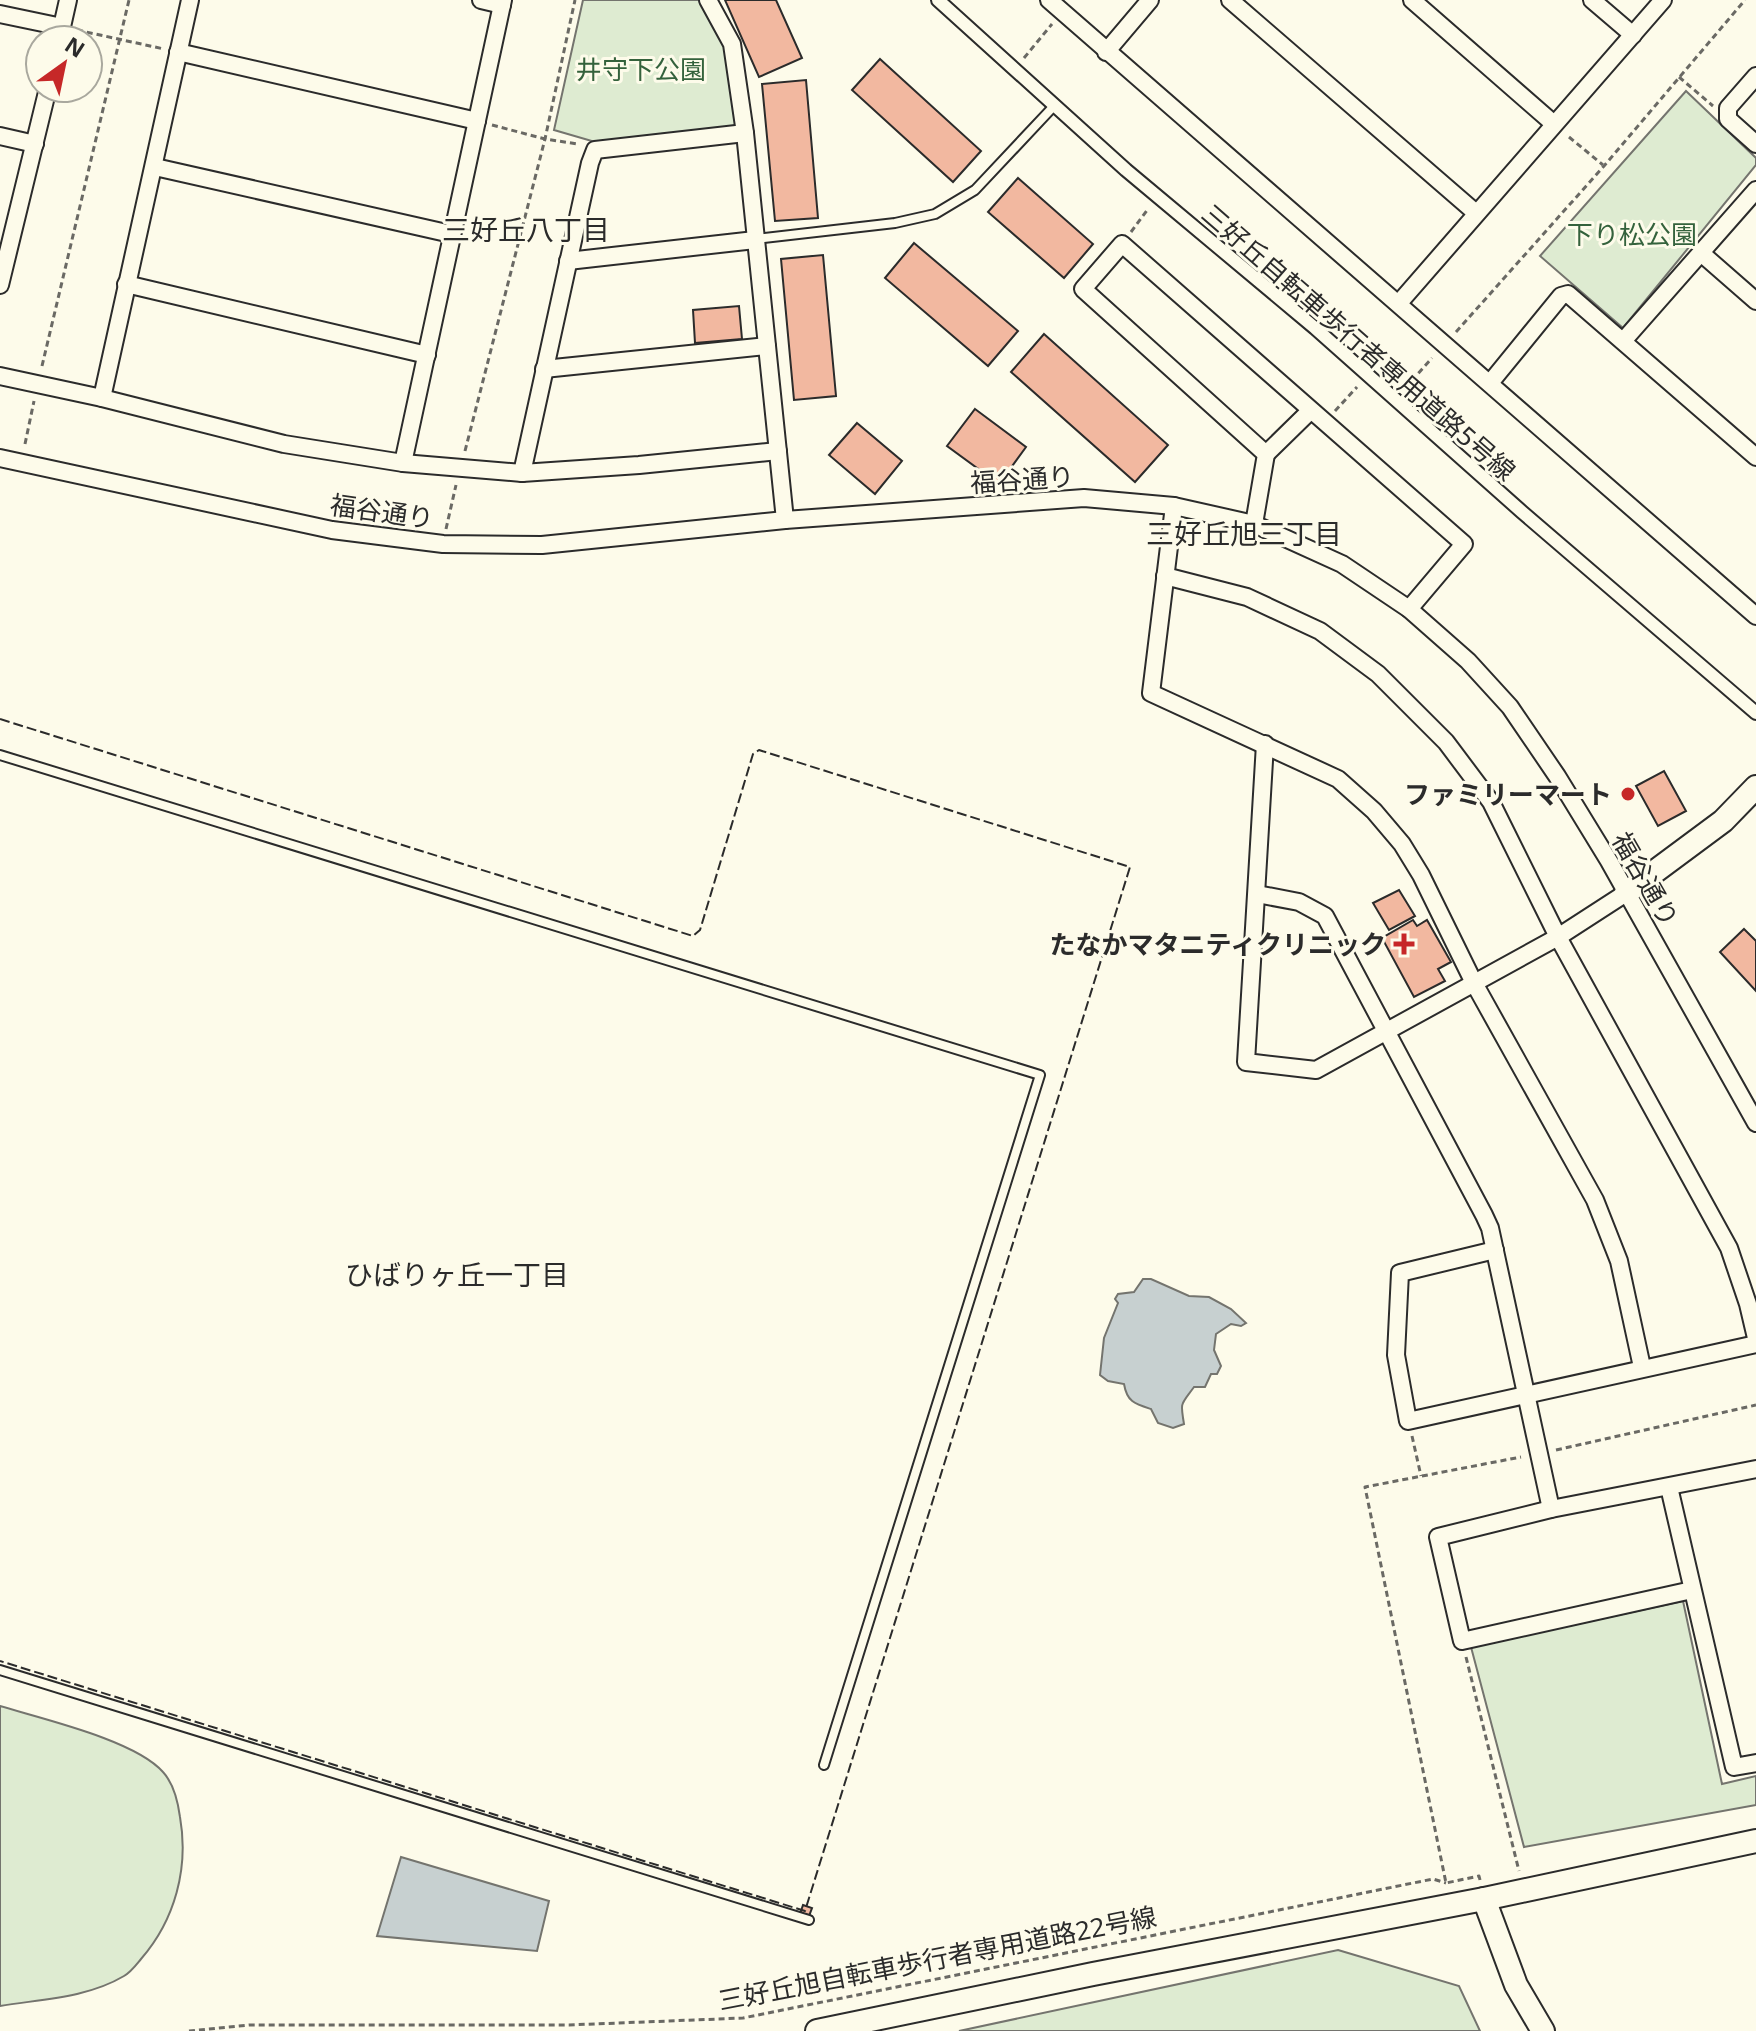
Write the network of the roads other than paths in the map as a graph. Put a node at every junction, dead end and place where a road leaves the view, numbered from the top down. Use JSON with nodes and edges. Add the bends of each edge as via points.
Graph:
{"nodes":[{"id":1,"x":68,"y":0,"type":"edge"},
{"id":2,"x":190,"y":0,"type":"edge"},
{"id":3,"x":481,"y":0,"type":"edge"},
{"id":4,"x":708,"y":0,"type":"edge"},
{"id":5,"x":938,"y":0,"type":"edge"},
{"id":6,"x":1049,"y":0,"type":"edge"},
{"id":7,"x":1150,"y":0,"type":"edge"},
{"id":8,"x":1230,"y":0,"type":"edge"},
{"id":9,"x":1412,"y":0,"type":"edge"},
{"id":10,"x":1592,"y":0,"type":"edge"},
{"id":11,"x":1663,"y":0,"type":"edge"},
{"id":12,"x":503,"y":2,"type":"edge"},
{"id":13,"x":0,"y":14,"type":"edge"},
{"id":14,"x":32,"y":24,"type":"edge"},
{"id":15,"x":62,"y":24,"type":"edge"},
{"id":16,"x":1633,"y":35,"type":"junction"},
{"id":17,"x":178,"y":52,"type":"junction"},
{"id":18,"x":1106,"y":52,"type":"junction"},
{"id":19,"x":1756,"y":76,"type":"edge"},
{"id":20,"x":44,"y":104,"type":"edge"},
{"id":21,"x":1053,"y":107,"type":"junction"},
{"id":22,"x":477,"y":121,"type":"junction"},
{"id":23,"x":1554,"y":124,"type":"junction"},
{"id":24,"x":745,"y":133,"type":"junction"},
{"id":25,"x":0,"y":136,"type":"edge"},
{"id":26,"x":35,"y":144,"type":"junction"},
{"id":27,"x":1756,"y":144,"type":"edge"},
{"id":28,"x":155,"y":167,"type":"junction"},
{"id":29,"x":1756,"y":190,"type":"edge"},
{"id":30,"x":1476,"y":213,"type":"junction"},
{"id":31,"x":451,"y":234,"type":"junction"},
{"id":32,"x":755,"y":240,"type":"junction"},
{"id":33,"x":1701,"y":253,"type":"junction"},
{"id":34,"x":4,"y":256,"type":"edge"},
{"id":35,"x":568,"y":261,"type":"junction"},
{"id":36,"x":126,"y":284,"type":"junction"},
{"id":37,"x":0,"y":285,"type":"edge"},
{"id":38,"x":1756,"y":301,"type":"edge"},
{"id":39,"x":1399,"y":303,"type":"junction"},
{"id":40,"x":1624,"y":340,"type":"junction"},
{"id":41,"x":767,"y":346,"type":"junction"},
{"id":42,"x":427,"y":355,"type":"junction"},
{"id":43,"x":544,"y":369,"type":"junction"},
{"id":44,"x":0,"y":376,"type":"edge"},
{"id":45,"x":1490,"y":383,"type":"junction"},
{"id":46,"x":102,"y":398,"type":"junction"},
{"id":47,"x":1310,"y":411,"type":"junction"},
{"id":48,"x":778,"y":451,"type":"junction"},
{"id":49,"x":1266,"y":454,"type":"junction"},
{"id":50,"x":1756,"y":457,"type":"edge"},
{"id":51,"x":0,"y":458,"type":"edge"},
{"id":52,"x":403,"y":463,"type":"junction"},
{"id":53,"x":522,"y":473,"type":"junction"},
{"id":54,"x":1174,"y":506,"type":"junction"},
{"id":55,"x":785,"y":520,"type":"junction"},
{"id":56,"x":1254,"y":524,"type":"junction"},
{"id":57,"x":1165,"y":576,"type":"junction"},
{"id":58,"x":1409,"y":609,"type":"junction"},
{"id":59,"x":1754,"y":610,"type":"edge"},
{"id":60,"x":1756,"y":713,"type":"edge"},
{"id":61,"x":1265,"y":744,"type":"junction"},
{"id":62,"x":0,"y":755,"type":"edge"},
{"id":63,"x":1756,"y":787,"type":"edge"},
{"id":64,"x":1626,"y":893,"type":"junction"},
{"id":65,"x":1257,"y":894,"type":"junction"},
{"id":66,"x":1558,"y":937,"type":"junction"},
{"id":67,"x":1474,"y":983,"type":"junction"},
{"id":68,"x":1385,"y":1030,"type":"junction"},
{"id":69,"x":1756,"y":1123,"type":"edge"},
{"id":70,"x":1495,"y":1250,"type":"junction"},
{"id":71,"x":1756,"y":1341,"type":"edge"},
{"id":72,"x":1642,"y":1367,"type":"junction"},
{"id":73,"x":1526,"y":1396,"type":"junction"},
{"id":74,"x":1756,"y":1469,"type":"edge"},
{"id":75,"x":1669,"y":1487,"type":"junction"},
{"id":76,"x":1551,"y":1509,"type":"junction"},
{"id":77,"x":1692,"y":1590,"type":"junction"},
{"id":78,"x":0,"y":1670,"type":"edge"},
{"id":79,"x":1756,"y":1763,"type":"edge"},
{"id":80,"x":824,"y":1765,"type":"dead end"},
{"id":81,"x":1756,"y":1841,"type":"edge"},
{"id":82,"x":1484,"y":1899,"type":"junction"},
{"id":83,"x":809,"y":1920,"type":"dead end"},
{"id":84,"x":817,"y":2031,"type":"edge"},
{"id":85,"x":1543,"y":2031,"type":"edge"}],
"edges":[{"from":1,"to":15,"type":"street"},
{"from":2,"to":17,"type":"street"},
{"from":3,"to":12,"type":"street"},
{"from":4,"to":24,"type":"street","via":[[732,44]]},
{"from":5,"to":21,"type":"street","name":"三好丘自転車歩行者専用道路5号線"},
{"from":6,"to":18,"type":"street"},
{"from":7,"to":18,"type":"street"},
{"from":8,"to":30,"type":"street"},
{"from":9,"to":23,"type":"street"},
{"from":10,"to":16,"type":"street"},
{"from":11,"to":16,"type":"street"},
{"from":12,"to":22,"type":"street"},
{"from":13,"to":14,"type":"street"},
{"from":16,"to":23,"type":"street"},
{"from":17,"to":22,"type":"street"},
{"from":17,"to":28,"type":"street"},
{"from":18,"to":39,"type":"street"},
{"from":19,"to":27,"type":"street","via":[[1728,108],[1728,119]]},
{"from":20,"to":26,"type":"street"},
{"from":21,"to":32,"type":"lane","via":[[975,190],[935,214]]},
{"from":21,"to":60,"type":"street","name":"三好丘自転車歩行者専用道路5号線"},
{"from":22,"to":31,"type":"street"},
{"from":23,"to":30,"type":"street"},
{"from":24,"to":32,"type":"street"},
{"from":24,"to":35,"type":"street","via":[[595,150]]},
{"from":25,"to":26,"type":"street"},
{"from":26,"to":34,"type":"street"},
{"from":28,"to":31,"type":"street"},
{"from":28,"to":36,"type":"street"},
{"from":29,"to":33,"type":"street"},
{"from":30,"to":39,"type":"street"},
{"from":31,"to":42,"type":"street"},
{"from":32,"to":35,"type":"street"},
{"from":32,"to":41,"type":"street"},
{"from":33,"to":38,"type":"street"},
{"from":33,"to":40,"type":"street"},
{"from":34,"to":37,"type":"street"},
{"from":35,"to":43,"type":"street"},
{"from":36,"to":42,"type":"street"},
{"from":36,"to":46,"type":"street"},
{"from":39,"to":45,"type":"street"},
{"from":40,"to":45,"type":"street","via":[[1568,294],[1561,296]]},
{"from":40,"to":50,"type":"street"},
{"from":41,"to":43,"type":"street"},
{"from":41,"to":48,"type":"street"},
{"from":42,"to":52,"type":"street"},
{"from":43,"to":53,"type":"street"},
{"from":44,"to":46,"type":"street"},
{"from":45,"to":59,"type":"street"},
{"from":46,"to":52,"type":"street","via":[[284,444]]},
{"from":47,"to":49,"type":"street"},
{"from":47,"to":49,"type":"street","via":[[1122,244],[1083,289]]},
{"from":47,"to":58,"type":"street","via":[[1464,544]]},
{"from":48,"to":53,"type":"street"},
{"from":48,"to":55,"type":"street"},
{"from":49,"to":56,"type":"street"},
{"from":51,"to":55,"type":"street","name":"福谷通り","via":[[332,530],[443,544],[542,545]]},
{"from":52,"to":53,"type":"street"},
{"from":54,"to":55,"type":"street","name":"福谷通り","via":[[1084,498]]},
{"from":54,"to":56,"type":"street","name":"福谷通り"},
{"from":54,"to":57,"type":"street"},
{"from":56,"to":58,"type":"street","name":"福谷通り","via":[[1342,564]]},
{"from":57,"to":61,"type":"street","via":[[1151,693]]},
{"from":57,"to":66,"type":"street","via":[[1247,597],[1320,631],[1378,674],[1446,742],[1491,802]]},
{"from":58,"to":64,"type":"street","name":"福谷通り","via":[[1510,707]]},
{"from":61,"to":65,"type":"street"},
{"from":61,"to":67,"type":"street","via":[[1338,779],[1374,811],[1421,875]]},
{"from":62,"to":80,"type":"lane","via":[[1040,1075]]},
{"from":63,"to":64,"type":"street","via":[[1723,821]]},
{"from":64,"to":66,"type":"street"},
{"from":64,"to":69,"type":"street","name":"福谷通り"},
{"from":65,"to":68,"type":"street","via":[[1299,902],[1325,916]]},
{"from":65,"to":68,"type":"street","via":[[1246,1062],[1316,1070]]},
{"from":66,"to":67,"type":"street"},
{"from":66,"to":71,"type":"street","via":[[1729,1248]]},
{"from":67,"to":68,"type":"street"},
{"from":67,"to":72,"type":"street","via":[[1595,1200],[1619,1261]]},
{"from":68,"to":70,"type":"street","via":[[1484,1215]]},
{"from":70,"to":73,"type":"street"},
{"from":70,"to":73,"type":"street","via":[[1400,1273],[1396,1355],[1408,1421]]},
{"from":71,"to":72,"type":"street"},
{"from":72,"to":73,"type":"street"},
{"from":73,"to":76,"type":"street"},
{"from":74,"to":75,"type":"street"},
{"from":75,"to":76,"type":"street"},
{"from":75,"to":77,"type":"street"},
{"from":76,"to":77,"type":"street","via":[[1438,1537],[1462,1641]]},
{"from":77,"to":79,"type":"street","via":[[1734,1767]]},
{"from":78,"to":83,"type":"lane"},
{"from":81,"to":82,"type":"street"},
{"from":82,"to":84,"type":"street"},
{"from":82,"to":85,"type":"street","via":[[1516,1985]]}]}
